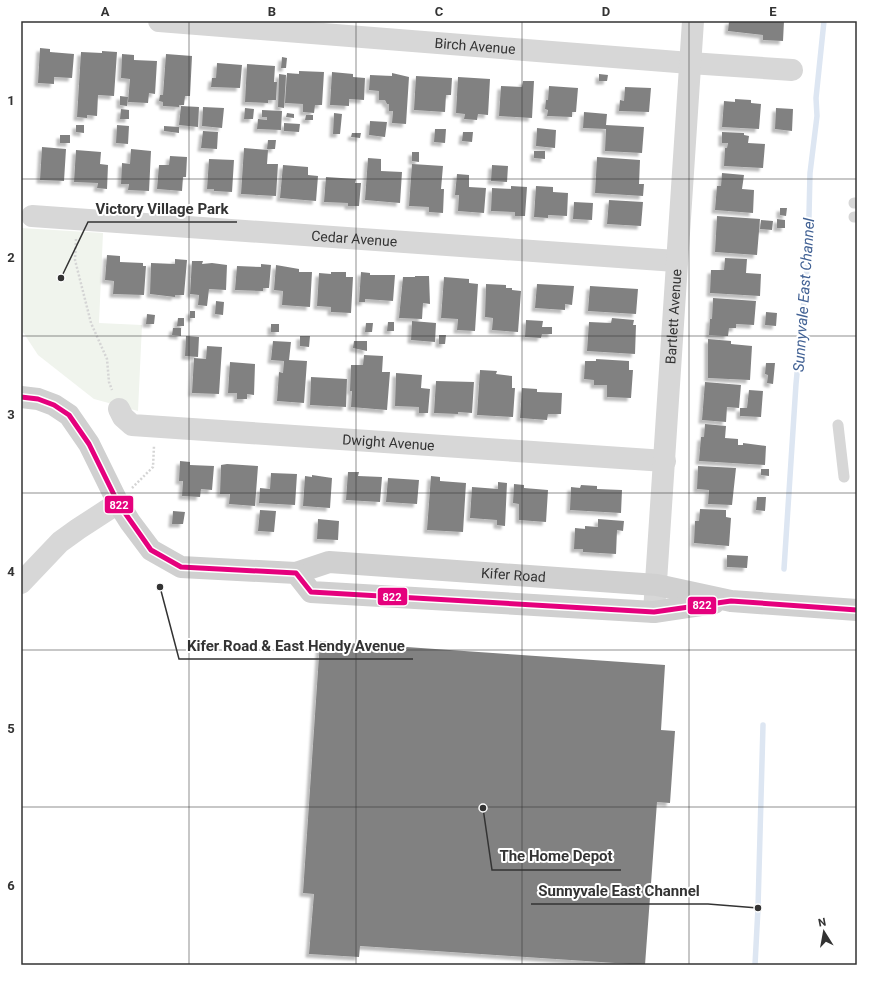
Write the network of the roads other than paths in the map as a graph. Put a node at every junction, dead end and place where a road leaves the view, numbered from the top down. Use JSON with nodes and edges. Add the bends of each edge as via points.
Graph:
{"nodes":[{"id":1,"x":159,"y":21,"type":"edge"},
{"id":2,"x":693,"y":21,"type":"edge"},
{"id":3,"x":690,"y":64,"type":"junction"},
{"id":4,"x":792,"y":70,"type":"dead end"},
{"id":5,"x":32,"y":216,"type":"dead end"},
{"id":6,"x":676,"y":261,"type":"junction"},
{"id":7,"x":21,"y":397,"type":"edge"},
{"id":8,"x":119,"y":409,"type":"road end"},
{"id":9,"x":838,"y":425,"type":"dead end"},
{"id":10,"x":665,"y":461,"type":"junction"},
{"id":11,"x":844,"y":477,"type":"dead end"},
{"id":12,"x":118,"y":503,"type":"junction"},
{"id":13,"x":296,"y":574,"type":"junction"},
{"id":14,"x":21,"y":583,"type":"edge"},
{"id":15,"x":656,"y":585,"type":"junction"},
{"id":16,"x":731,"y":601,"type":"junction"},
{"id":17,"x":857,"y":610,"type":"edge"},
{"id":18,"x":654,"y":612,"type":"junction"}],
"edges":[{"from":1,"to":3,"type":"street","name":"Birch Avenue"},
{"from":2,"to":3,"type":"street","name":"Bartlett Avenue"},
{"from":3,"to":4,"type":"street","name":"Birch Avenue"},
{"from":3,"to":6,"type":"street","name":"Bartlett Avenue"},
{"from":5,"to":6,"type":"street","name":"Cedar Avenue"},
{"from":6,"to":10,"type":"street","name":"Bartlett Avenue"},
{"from":7,"to":12,"type":"main road","name":"Kifer Road","via":[[38,399],[54,405],[69,415],[89,444]]},
{"from":8,"to":10,"type":"street","name":"Dwight Avenue","via":[[132,425]]},
{"from":9,"to":11,"type":"lane"},
{"from":10,"to":15,"type":"street","name":"Bartlett Avenue"},
{"from":12,"to":13,"type":"main road","name":"Kifer Road","via":[[151,550],[181,567]]},
{"from":12,"to":14,"type":"street","via":[[60,542]]},
{"from":13,"to":15,"type":"main road","name":"Kifer Road","via":[[329,562]]},
{"from":13,"to":18,"type":"main road","name":"Kifer Road","via":[[311,592]]},
{"from":15,"to":16,"type":"main road","name":"Kifer Road"},
{"from":15,"to":18,"type":"street","name":"Bartlett Avenue"},
{"from":16,"to":17,"type":"main road","name":"Kifer Road"},
{"from":16,"to":18,"type":"main road","name":"Kifer Road"}]}
